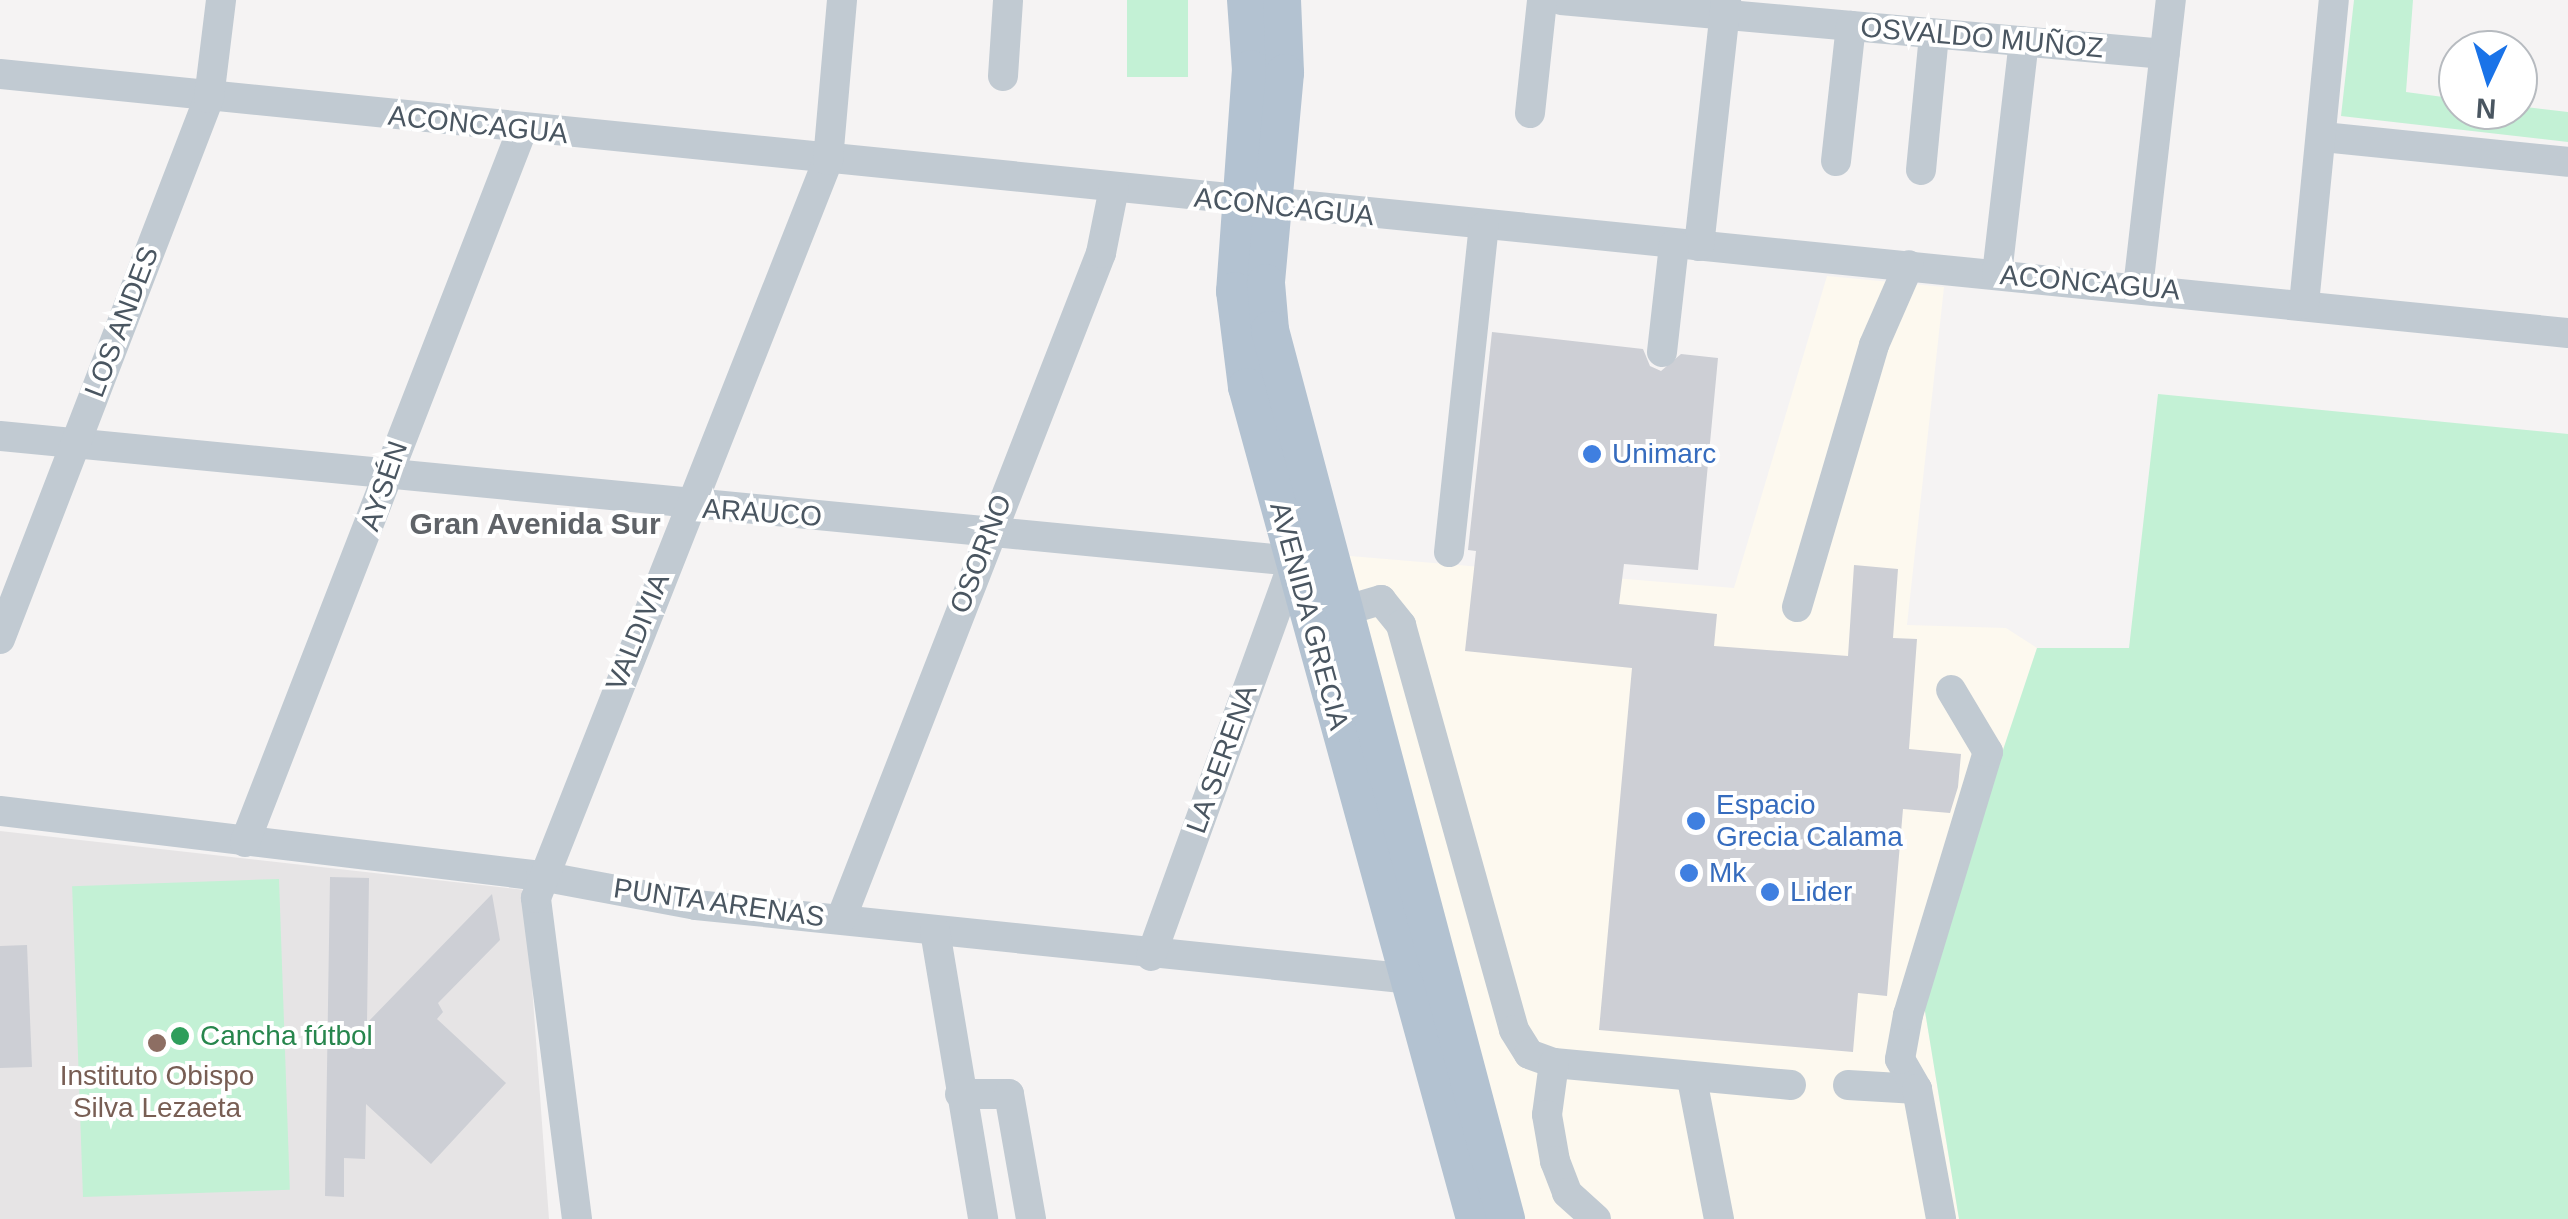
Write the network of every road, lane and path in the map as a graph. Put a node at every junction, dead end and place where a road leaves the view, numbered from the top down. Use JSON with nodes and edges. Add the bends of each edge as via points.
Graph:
{"nodes":[{"id":1,"x":221,"y":0,"type":"edge"},
{"id":2,"x":842,"y":0,"type":"edge"},
{"id":3,"x":1008,"y":0,"type":"edge"},
{"id":4,"x":1246,"y":0,"type":"edge"},
{"id":5,"x":1282,"y":0,"type":"edge"},
{"id":6,"x":1542,"y":0,"type":"edge"},
{"id":7,"x":1561,"y":0,"type":"edge"},
{"id":8,"x":2171,"y":0,"type":"edge"},
{"id":9,"x":2334,"y":0,"type":"edge"},
{"id":10,"x":1726,"y":6,"type":"edge"},
{"id":11,"x":1851,"y":26,"type":"junction"},
{"id":12,"x":1934,"y":35,"type":"junction"},
{"id":13,"x":2024,"y":42,"type":"junction"},
{"id":14,"x":2165,"y":54,"type":"junction"},
{"id":15,"x":0,"y":74,"type":"edge"},
{"id":16,"x":1002,"y":76,"type":"dead end"},
{"id":17,"x":209,"y":98,"type":"junction"},
{"id":18,"x":1530,"y":113,"type":"dead end"},
{"id":19,"x":522,"y":130,"type":"junction"},
{"id":20,"x":2323,"y":137,"type":"junction"},
{"id":21,"x":828,"y":160,"type":"junction"},
{"id":22,"x":1836,"y":161,"type":"dead end"},
{"id":23,"x":2568,"y":162,"type":"edge"},
{"id":24,"x":1921,"y":170,"type":"dead end"},
{"id":25,"x":1114,"y":188,"type":"junction"},
{"id":26,"x":1254,"y":204,"type":"junction"},
{"id":27,"x":1484,"y":227,"type":"junction"},
{"id":28,"x":1686,"y":246,"type":"junction"},
{"id":29,"x":1910,"y":265,"type":"junction"},
{"id":30,"x":1998,"y":274,"type":"junction"},
{"id":31,"x":2138,"y":288,"type":"junction"},
{"id":32,"x":2304,"y":304,"type":"junction"},
{"id":33,"x":2568,"y":333,"type":"edge"},
{"id":34,"x":1662,"y":352,"type":"dead end"},
{"id":35,"x":0,"y":436,"type":"edge"},
{"id":36,"x":75,"y":443,"type":"junction"},
{"id":37,"x":386,"y":475,"type":"junction"},
{"id":38,"x":688,"y":507,"type":"junction"},
{"id":39,"x":990,"y":531,"type":"junction"},
{"id":40,"x":1449,"y":552,"type":"dead end"},
{"id":41,"x":1294,"y":561,"type":"junction"},
{"id":42,"x":1338,"y":602,"type":"junction"},
{"id":43,"x":1796,"y":606,"type":"dead end"},
{"id":44,"x":0,"y":639,"type":"edge"},
{"id":45,"x":1950,"y":690,"type":"dead end"},
{"id":46,"x":0,"y":811,"type":"edge"},
{"id":47,"x":245,"y":842,"type":"junction"},
{"id":48,"x":542,"y":876,"type":"junction"},
{"id":49,"x":841,"y":919,"type":"junction"},
{"id":50,"x":935,"y":931,"type":"junction"},
{"id":51,"x":1151,"y":956,"type":"junction"},
{"id":52,"x":1424,"y":981,"type":"junction"},
{"id":53,"x":1554,"y":1063,"type":"junction"},
{"id":54,"x":1692,"y":1079,"type":"junction"},
{"id":55,"x":1792,"y":1085,"type":"dead end"},
{"id":56,"x":1848,"y":1085,"type":"dead end"},
{"id":57,"x":1918,"y":1089,"type":"junction"},
{"id":58,"x":960,"y":1094,"type":"junction"},
{"id":59,"x":1584,"y":1214,"type":"edge"},
{"id":60,"x":577,"y":1219,"type":"edge"},
{"id":61,"x":983,"y":1219,"type":"edge"},
{"id":62,"x":1031,"y":1219,"type":"edge"},
{"id":63,"x":1475,"y":1219,"type":"edge"},
{"id":64,"x":1506,"y":1219,"type":"edge"},
{"id":65,"x":1720,"y":1219,"type":"edge"},
{"id":66,"x":1940,"y":1219,"type":"edge"}],
"edges":[{"from":1,"to":17,"type":"street","name":"LOS ANDES"},
{"from":2,"to":21,"type":"street","name":"VALDIVIA"},
{"from":3,"to":16,"type":"street"},
{"from":4,"to":26,"type":"main road","name":"AVENIDA GRECIA"},
{"from":5,"to":26,"type":"main road","name":"AVENIDA GRECIA","via":[[1285,73]]},
{"from":6,"to":18,"type":"street"},
{"from":7,"to":10,"type":"street","name":"OSVALDO MUÑOZ"},
{"from":8,"to":14,"type":"street"},
{"from":9,"to":20,"type":"street"},
{"from":10,"to":11,"type":"street","name":"OSVALDO MUÑOZ"},
{"from":10,"to":28,"type":"street"},
{"from":11,"to":12,"type":"street","name":"OSVALDO MUÑOZ"},
{"from":11,"to":22,"type":"street"},
{"from":12,"to":13,"type":"street","name":"OSVALDO MUÑOZ"},
{"from":12,"to":24,"type":"street"},
{"from":13,"to":14,"type":"street","name":"OSVALDO MUÑOZ"},
{"from":13,"to":30,"type":"street"},
{"from":14,"to":31,"type":"street"},
{"from":15,"to":17,"type":"street","name":"ACONCAGUA"},
{"from":17,"to":19,"type":"street","name":"ACONCAGUA"},
{"from":17,"to":36,"type":"street","name":"LOS ANDES"},
{"from":19,"to":21,"type":"street","name":"ACONCAGUA"},
{"from":19,"to":37,"type":"street","name":"AYSÉN"},
{"from":20,"to":23,"type":"street"},
{"from":20,"to":32,"type":"street"},
{"from":21,"to":25,"type":"street","name":"ACONCAGUA"},
{"from":21,"to":38,"type":"street","name":"VALDIVIA"},
{"from":25,"to":26,"type":"street","name":"ACONCAGUA"},
{"from":25,"to":39,"type":"street","name":"OSORNO","via":[[1102,254]]},
{"from":26,"to":27,"type":"street","name":"ACONCAGUA"},
{"from":26,"to":41,"type":"main road","name":"AVENIDA GRECIA","via":[[1237,328]]},
{"from":26,"to":42,"type":"main road","name":"AVENIDA GRECIA","via":[[1270,330]]},
{"from":27,"to":28,"type":"street","name":"ACONCAGUA"},
{"from":27,"to":40,"type":"street"},
{"from":28,"to":29,"type":"street","name":"ACONCAGUA"},
{"from":28,"to":34,"type":"street"},
{"from":29,"to":30,"type":"street","name":"ACONCAGUA"},
{"from":29,"to":43,"type":"street","via":[[1874,345]]},
{"from":30,"to":31,"type":"street","name":"ACONCAGUA"},
{"from":31,"to":32,"type":"street","name":"ACONCAGUA"},
{"from":32,"to":33,"type":"street","name":"ACONCAGUA"},
{"from":35,"to":36,"type":"street","name":"ARAUCO"},
{"from":36,"to":37,"type":"street","name":"ARAUCO"},
{"from":36,"to":44,"type":"street","name":"LOS ANDES"},
{"from":37,"to":38,"type":"street","name":"ARAUCO"},
{"from":37,"to":47,"type":"street","name":"AYSÉN"},
{"from":38,"to":39,"type":"street","name":"ARAUCO"},
{"from":38,"to":48,"type":"street","name":"VALDIVIA"},
{"from":39,"to":41,"type":"street","name":"ARAUCO"},
{"from":39,"to":49,"type":"street","name":"OSORNO"},
{"from":41,"to":42,"type":"street"},
{"from":41,"to":51,"type":"street","name":"LA SERENA"},
{"from":41,"to":52,"type":"main road","name":"AVENIDA GRECIA"},
{"from":42,"to":52,"type":"main road","name":"AVENIDA GRECIA"},
{"from":42,"to":53,"type":"street","via":[[1381,600],[1401,625],[1514,1030],[1530,1054]]},
{"from":45,"to":57,"type":"street","via":[[1988,752],[1908,1015],[1900,1059]]},
{"from":46,"to":47,"type":"street","name":"PUNTA ARENAS"},
{"from":47,"to":48,"type":"street","name":"PUNTA ARENAS"},
{"from":48,"to":49,"type":"street","name":"PUNTA ARENAS","via":[[696,905]]},
{"from":48,"to":60,"type":"street","name":"VALDIVIA","via":[[536,898]]},
{"from":49,"to":50,"type":"street","name":"PUNTA ARENAS"},
{"from":50,"to":51,"type":"street","name":"PUNTA ARENAS"},
{"from":50,"to":58,"type":"street"},
{"from":51,"to":52,"type":"street","name":"PUNTA ARENAS"},
{"from":52,"to":63,"type":"main road","name":"AVENIDA GRECIA"},
{"from":52,"to":64,"type":"main road","name":"AVENIDA GRECIA"},
{"from":53,"to":54,"type":"street"},
{"from":53,"to":59,"type":"street","via":[[1550,1141],[1560,1179]]},
{"from":54,"to":55,"type":"street"},
{"from":54,"to":65,"type":"street"},
{"from":56,"to":57,"type":"street"},
{"from":57,"to":66,"type":"street"},
{"from":58,"to":61,"type":"street"},
{"from":58,"to":62,"type":"street","via":[[1009,1094]]}]}
